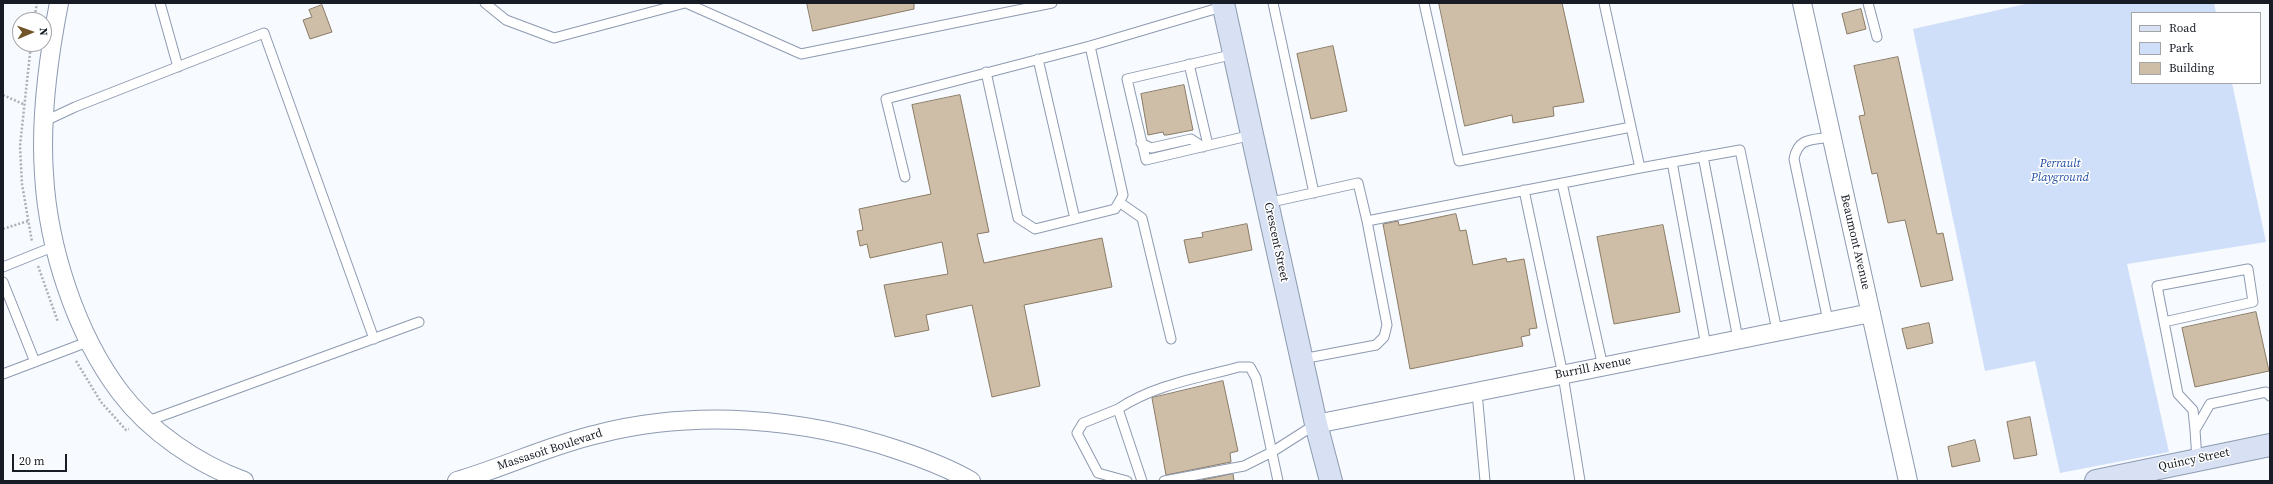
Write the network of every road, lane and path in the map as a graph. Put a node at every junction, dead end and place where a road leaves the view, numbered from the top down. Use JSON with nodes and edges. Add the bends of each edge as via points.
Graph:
{"nodes":[{"id":1,"x":59,"y":3,"type":"edge"},
{"id":2,"x":160,"y":3,"type":"edge"},
{"id":3,"x":485,"y":3,"type":"edge"},
{"id":4,"x":685,"y":3,"type":"edge"},
{"id":5,"x":1052,"y":3,"type":"edge"},
{"id":6,"x":1273,"y":3,"type":"edge"},
{"id":7,"x":1424,"y":3,"type":"edge"},
{"id":8,"x":1604,"y":3,"type":"edge"},
{"id":9,"x":1802,"y":3,"type":"edge"},
{"id":10,"x":1868,"y":3,"type":"edge"},
{"id":11,"x":1226,"y":4,"type":"edge"},
{"id":12,"x":1877,"y":37,"type":"dead end"},
{"id":13,"x":1090,"y":46,"type":"junction"},
{"id":14,"x":1235,"y":54,"type":"junction"},
{"id":15,"x":1038,"y":59,"type":"junction"},
{"id":16,"x":1189,"y":64,"type":"junction"},
{"id":17,"x":178,"y":67,"type":"junction"},
{"id":18,"x":986,"y":72,"type":"junction"},
{"id":19,"x":3,"y":95,"type":"edge"},
{"id":20,"x":23,"y":104,"type":"dead end"},
{"id":21,"x":43,"y":122,"type":"junction"},
{"id":22,"x":1631,"y":127,"type":"junction"},
{"id":23,"x":1252,"y":135,"type":"junction"},
{"id":24,"x":1831,"y":136,"type":"junction"},
{"id":25,"x":1141,"y":143,"type":"junction"},
{"id":26,"x":1206,"y":146,"type":"junction"},
{"id":27,"x":1702,"y":156,"type":"junction"},
{"id":28,"x":1672,"y":162,"type":"junction"},
{"id":29,"x":1640,"y":168,"type":"junction"},
{"id":30,"x":905,"y":177,"type":"dead end"},
{"id":31,"x":1562,"y":183,"type":"junction"},
{"id":32,"x":1524,"y":190,"type":"junction"},
{"id":33,"x":1314,"y":193,"type":"junction"},
{"id":34,"x":1120,"y":202,"type":"junction"},
{"id":35,"x":1267,"y":203,"type":"junction"},
{"id":36,"x":1075,"y":219,"type":"junction"},
{"id":37,"x":28,"y":221,"type":"dead end"},
{"id":38,"x":1367,"y":221,"type":"junction"},
{"id":39,"x":3,"y":229,"type":"edge"},
{"id":40,"x":55,"y":246,"type":"junction"},
{"id":41,"x":3,"y":267,"type":"edge"},
{"id":42,"x":3,"y":282,"type":"edge"},
{"id":43,"x":1871,"y":313,"type":"junction"},
{"id":44,"x":1828,"y":321,"type":"junction"},
{"id":45,"x":419,"y":322,"type":"dead end"},
{"id":46,"x":2164,"y":322,"type":"junction"},
{"id":47,"x":1777,"y":331,"type":"junction"},
{"id":48,"x":374,"y":339,"type":"junction"},
{"id":49,"x":1170,"y":339,"type":"dead end"},
{"id":50,"x":1738,"y":339,"type":"junction"},
{"id":51,"x":90,"y":341,"type":"junction"},
{"id":52,"x":1706,"y":346,"type":"junction"},
{"id":53,"x":1302,"y":359,"type":"junction"},
{"id":54,"x":34,"y":362,"type":"junction"},
{"id":55,"x":1603,"y":366,"type":"junction"},
{"id":56,"x":3,"y":374,"type":"edge"},
{"id":57,"x":1563,"y":374,"type":"junction"},
{"id":58,"x":1477,"y":392,"type":"junction"},
{"id":59,"x":2270,"y":396,"type":"edge"},
{"id":60,"x":1118,"y":409,"type":"junction"},
{"id":61,"x":148,"y":421,"type":"junction"},
{"id":62,"x":1316,"y":424,"type":"junction"},
{"id":63,"x":2195,"y":430,"type":"junction"},
{"id":64,"x":2270,"y":445,"type":"edge"},
{"id":65,"x":1272,"y":452,"type":"junction"},
{"id":66,"x":2197,"y":460,"type":"junction"},
{"id":67,"x":244,"y":481,"type":"edge"},
{"id":68,"x":457,"y":481,"type":"edge"},
{"id":69,"x":970,"y":481,"type":"edge"},
{"id":70,"x":1127,"y":481,"type":"edge"},
{"id":71,"x":1142,"y":481,"type":"edge"},
{"id":72,"x":1164,"y":481,"type":"edge"},
{"id":73,"x":1278,"y":481,"type":"edge"},
{"id":74,"x":1331,"y":481,"type":"edge"},
{"id":75,"x":1485,"y":481,"type":"edge"},
{"id":76,"x":1580,"y":481,"type":"edge"},
{"id":77,"x":1908,"y":481,"type":"edge"},
{"id":78,"x":2096,"y":481,"type":"edge"}],
"edges":[{"from":1,"to":21,"type":"street"},
{"from":2,"to":17,"type":"lane"},
{"from":3,"to":4,"type":"lane","via":[[506,20],[554,38]]},
{"from":4,"to":5,"type":"lane","via":[[801,54]]},
{"from":6,"to":33,"type":"lane"},
{"from":7,"to":22,"type":"lane","via":[[1459,161]]},
{"from":8,"to":22,"type":"lane"},
{"from":9,"to":24,"type":"street","name":"Beaumont Avenue"},
{"from":10,"to":12,"type":"lane"},
{"from":11,"to":13,"type":"lane"},
{"from":11,"to":14,"type":"main road","name":"Crescent Street"},
{"from":13,"to":15,"type":"lane"},
{"from":13,"to":34,"type":"lane","via":[[1123,195]]},
{"from":14,"to":16,"type":"lane"},
{"from":14,"to":23,"type":"main road","name":"Crescent Street"},
{"from":15,"to":18,"type":"lane"},
{"from":15,"to":36,"type":"lane"},
{"from":16,"to":25,"type":"lane","via":[[1127,79]]},
{"from":16,"to":26,"type":"lane"},
{"from":17,"to":21,"type":"lane"},
{"from":17,"to":48,"type":"lane","via":[[264,33]]},
{"from":18,"to":30,"type":"lane","via":[[886,99]]},
{"from":18,"to":36,"type":"lane","via":[[1018,218],[1035,229]]},
{"from":19,"to":20,"type":"path"},
{"from":21,"to":40,"type":"street","via":[[44,175]]},
{"from":22,"to":29,"type":"lane"},
{"from":23,"to":26,"type":"lane"},
{"from":23,"to":35,"type":"main road","name":"Crescent Street"},
{"from":24,"to":43,"type":"street","name":"Beaumont Avenue"},
{"from":24,"to":44,"type":"lane","via":[[1802,142],[1795,149],[1794,159]]},
{"from":25,"to":26,"type":"lane","via":[[1151,148],[1191,139]]},
{"from":25,"to":26,"type":"lane","via":[[1146,160]]},
{"from":27,"to":28,"type":"lane"},
{"from":27,"to":47,"type":"lane","via":[[1740,150]]},
{"from":27,"to":50,"type":"lane"},
{"from":28,"to":29,"type":"lane"},
{"from":28,"to":52,"type":"lane"},
{"from":29,"to":31,"type":"lane"},
{"from":31,"to":32,"type":"lane"},
{"from":31,"to":55,"type":"lane"},
{"from":32,"to":38,"type":"lane"},
{"from":32,"to":57,"type":"lane"},
{"from":33,"to":35,"type":"lane"},
{"from":33,"to":38,"type":"lane","via":[[1358,183]]},
{"from":34,"to":36,"type":"lane","via":[[1115,209]]},
{"from":34,"to":49,"type":"lane","via":[[1142,218]]},
{"from":35,"to":53,"type":"main road","name":"Crescent Street"},
{"from":37,"to":39,"type":"path"},
{"from":38,"to":53,"type":"lane","via":[[1387,325],[1384,336],[1376,344]]},
{"from":40,"to":41,"type":"lane"},
{"from":40,"to":51,"type":"street","via":[[65,282]]},
{"from":42,"to":54,"type":"lane"},
{"from":43,"to":44,"type":"street","name":"Burrill Avenue"},
{"from":43,"to":77,"type":"street","name":"Beaumont Avenue"},
{"from":44,"to":47,"type":"street","name":"Burrill Avenue"},
{"from":45,"to":48,"type":"lane"},
{"from":46,"to":46,"type":"lane","via":[[2157,286],[2248,269],[2253,302]]},
{"from":46,"to":63,"type":"lane","via":[[2178,394],[2193,410]]},
{"from":47,"to":50,"type":"street","name":"Burrill Avenue"},
{"from":48,"to":61,"type":"lane"},
{"from":50,"to":52,"type":"street","name":"Burrill Avenue"},
{"from":51,"to":54,"type":"lane"},
{"from":51,"to":61,"type":"street","via":[[108,376]]},
{"from":52,"to":55,"type":"street","name":"Burrill Avenue"},
{"from":53,"to":62,"type":"main road","name":"Crescent Street"},
{"from":54,"to":56,"type":"lane"},
{"from":55,"to":57,"type":"street","name":"Burrill Avenue"},
{"from":57,"to":58,"type":"street","name":"Burrill Avenue"},
{"from":57,"to":76,"type":"lane"},
{"from":58,"to":62,"type":"street","name":"Burrill Avenue"},
{"from":58,"to":75,"type":"lane"},
{"from":59,"to":63,"type":"lane","via":[[2266,392],[2210,404]]},
{"from":60,"to":65,"type":"lane","via":[[1132,400],[1167,386],[1239,367],[1250,367],[1256,378]]},
{"from":60,"to":70,"type":"lane","via":[[1083,423],[1077,433],[1098,473]]},
{"from":60,"to":71,"type":"lane"},
{"from":61,"to":67,"type":"street","via":[[193,457]]},
{"from":62,"to":65,"type":"lane"},
{"from":62,"to":74,"type":"main road","name":"Crescent Street"},
{"from":63,"to":66,"type":"lane"},
{"from":64,"to":66,"type":"main road","name":"Quincy Street"},
{"from":65,"to":72,"type":"lane","via":[[1244,466]]},
{"from":65,"to":73,"type":"lane"},
{"from":66,"to":78,"type":"main road","name":"Quincy Street"},
{"from":68,"to":69,"type":"street","name":"Massasoit Boulevard","via":[[599,433],[664,422],[725,419],[830,430],[917,456]]}]}
